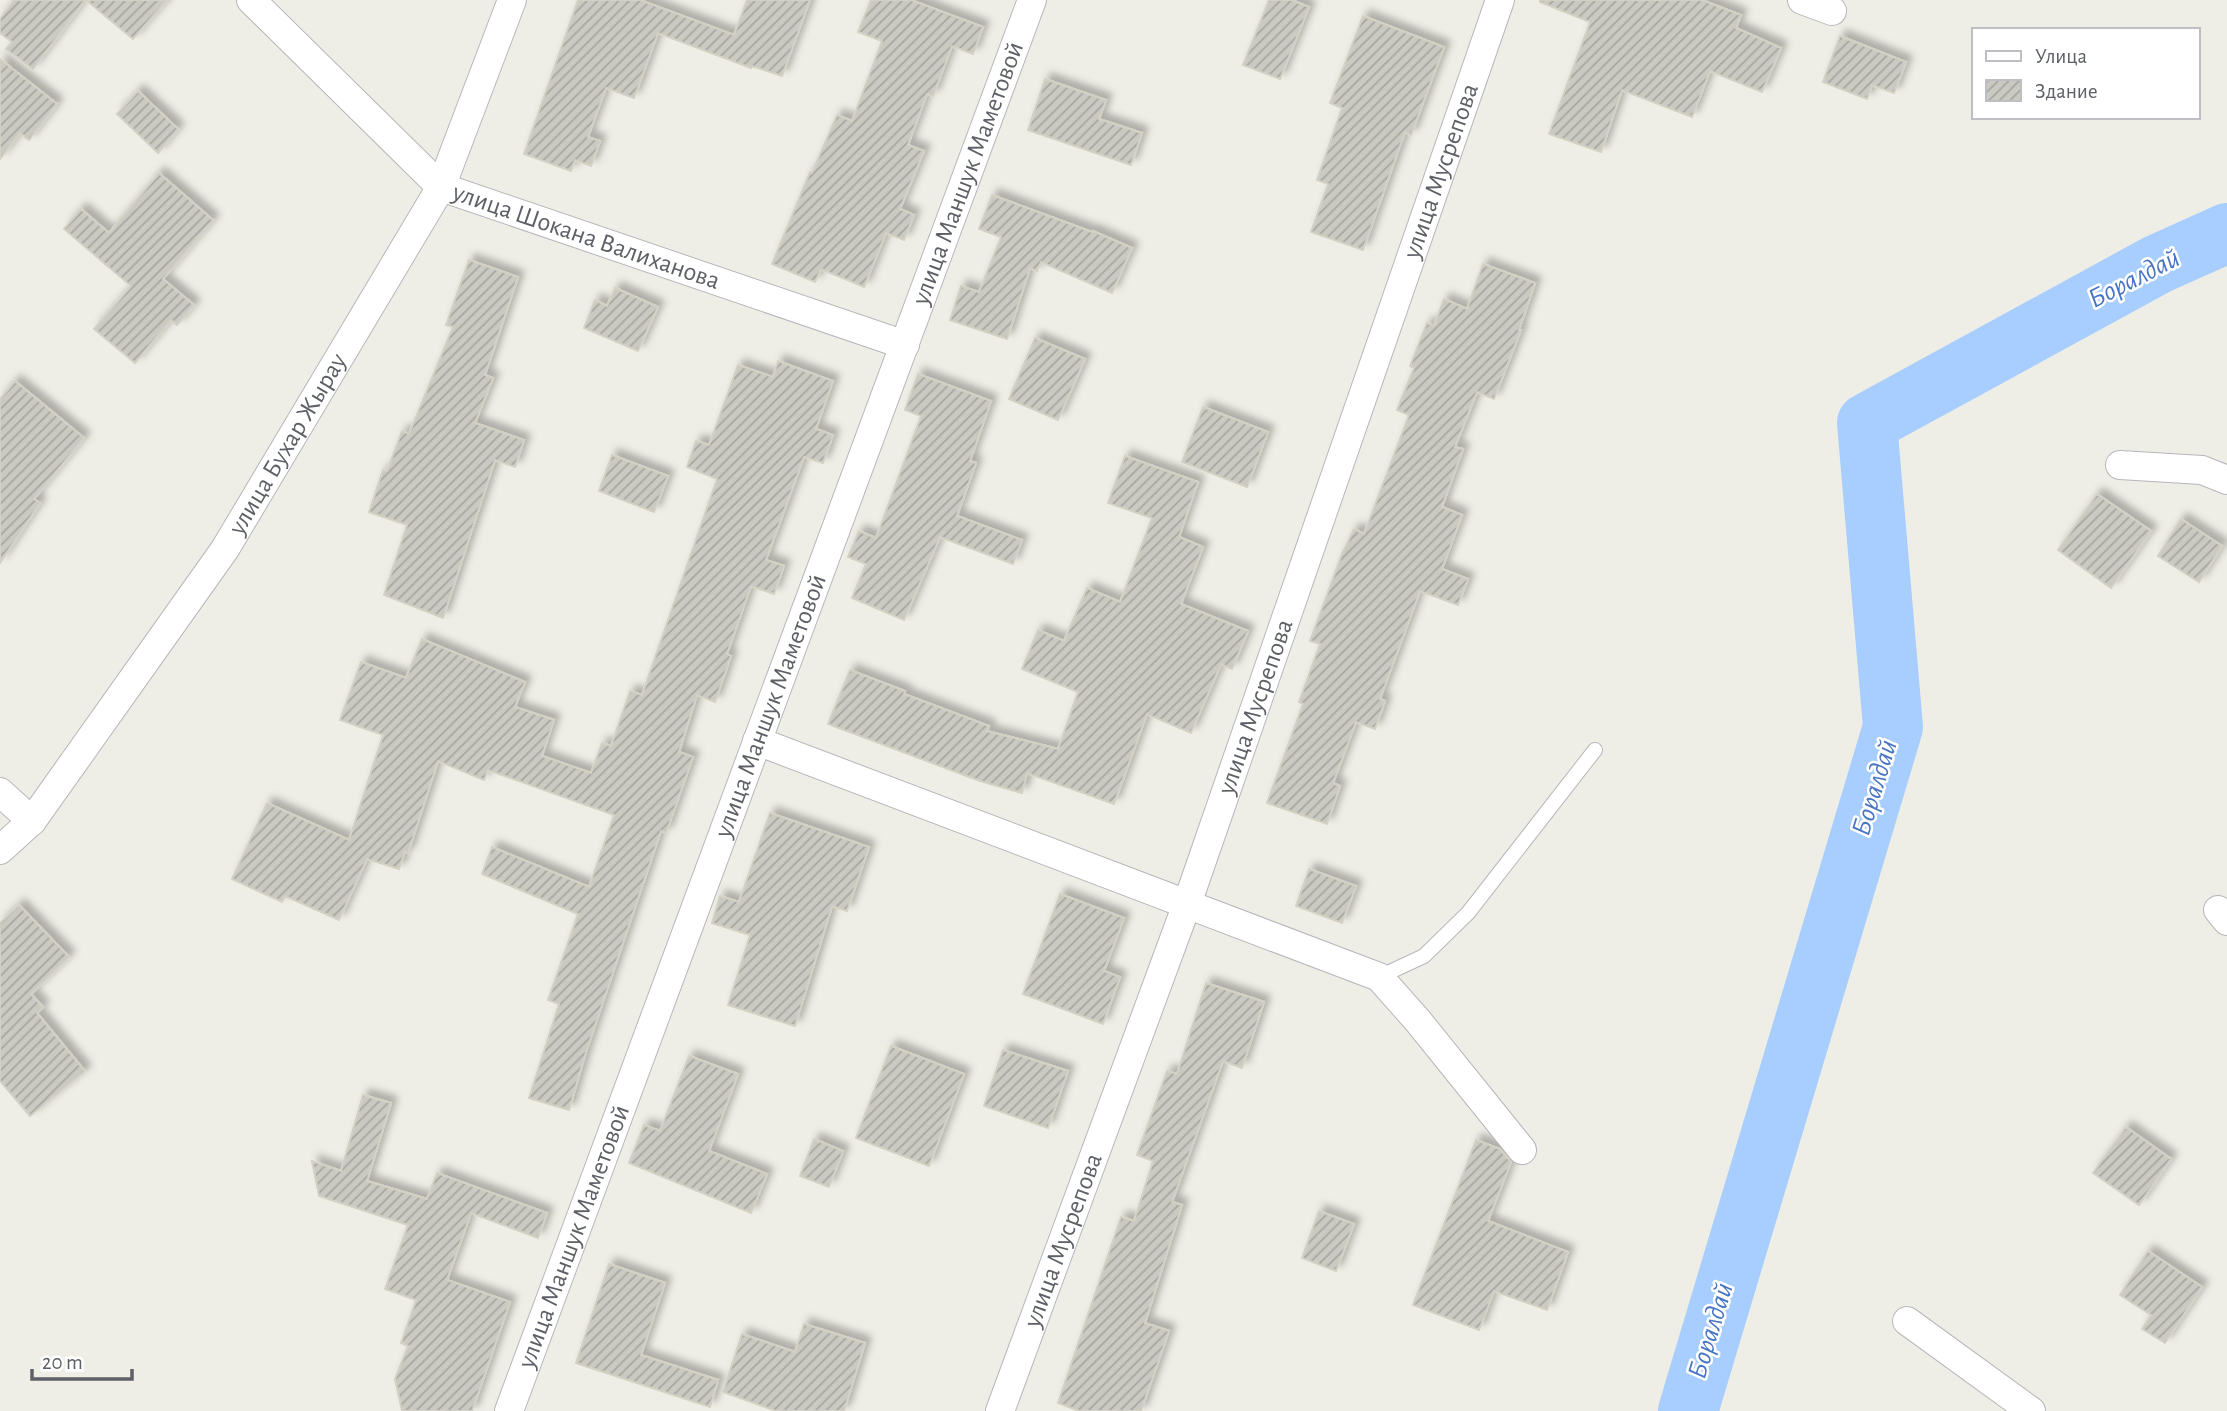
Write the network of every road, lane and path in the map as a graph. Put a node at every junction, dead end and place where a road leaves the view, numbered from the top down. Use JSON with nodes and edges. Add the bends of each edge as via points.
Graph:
{"nodes":[{"id":1,"x":251,"y":0,"type":"edge"},
{"id":2,"x":512,"y":0,"type":"edge"},
{"id":3,"x":1031,"y":0,"type":"edge"},
{"id":4,"x":1500,"y":0,"type":"edge"},
{"id":5,"x":1801,"y":0,"type":"edge"},
{"id":6,"x":1832,"y":11,"type":"dead end"},
{"id":7,"x":441,"y":187,"type":"junction"},
{"id":8,"x":905,"y":345,"type":"junction"},
{"id":9,"x":2120,"y":465,"type":"dead end"},
{"id":10,"x":2227,"y":480,"type":"edge"},
{"id":11,"x":757,"y":741,"type":"junction"},
{"id":12,"x":1595,"y":750,"type":"dead end"},
{"id":13,"x":0,"y":792,"type":"edge"},
{"id":14,"x":32,"y":821,"type":"junction"},
{"id":15,"x":0,"y":850,"type":"edge"},
{"id":16,"x":1187,"y":904,"type":"junction"},
{"id":17,"x":1379,"y":977,"type":"junction"},
{"id":18,"x":1522,"y":1150,"type":"dead end"},
{"id":19,"x":1907,"y":1321,"type":"dead end"},
{"id":20,"x":509,"y":1411,"type":"edge"},
{"id":21,"x":1000,"y":1411,"type":"edge"},
{"id":22,"x":2031,"y":1411,"type":"edge"}],
"edges":[{"from":1,"to":7,"type":"street","name":"улица Шокана Валиханова"},
{"from":2,"to":7,"type":"street","name":"улица Бухар Жырау"},
{"from":3,"to":8,"type":"street","name":"улица Маншук Маметовой"},
{"from":4,"to":16,"type":"street","name":"улица Мусрепова"},
{"from":5,"to":6,"type":"street"},
{"from":7,"to":8,"type":"street","name":"улица Шокана Валиханова"},
{"from":7,"to":14,"type":"street","name":"улица Бухар Жырау","via":[[225,549]]},
{"from":8,"to":11,"type":"street","name":"улица Маншук Маметовой"},
{"from":9,"to":10,"type":"street","via":[[2202,470]]},
{"from":11,"to":16,"type":"street"},
{"from":11,"to":20,"type":"street","name":"улица Маншук Маметовой"},
{"from":12,"to":17,"type":"lane","via":[[1468,913],[1424,956]]},
{"from":13,"to":14,"type":"street"},
{"from":14,"to":15,"type":"street","name":"улица Бухар Жырау"},
{"from":16,"to":17,"type":"street"},
{"from":16,"to":21,"type":"street","name":"улица Мусрепова"},
{"from":17,"to":18,"type":"street"},
{"from":19,"to":22,"type":"street"}]}
